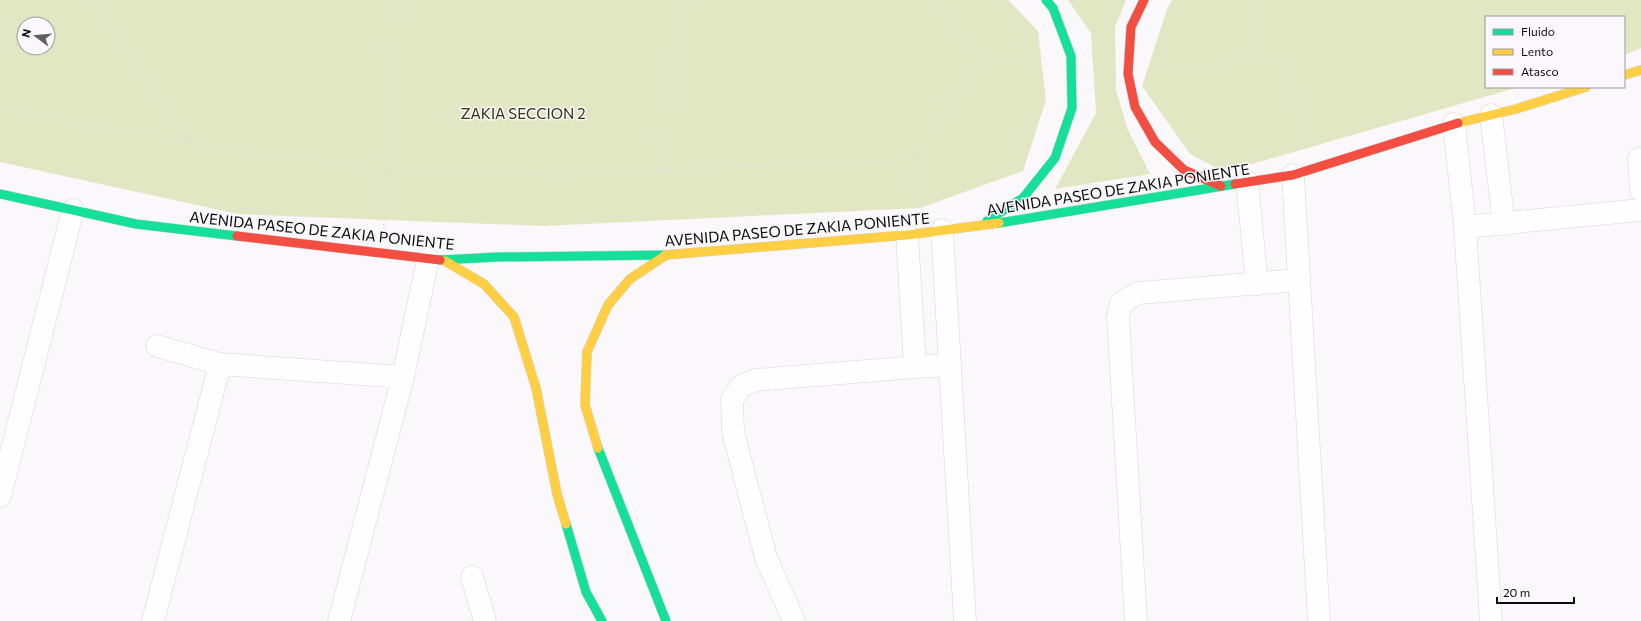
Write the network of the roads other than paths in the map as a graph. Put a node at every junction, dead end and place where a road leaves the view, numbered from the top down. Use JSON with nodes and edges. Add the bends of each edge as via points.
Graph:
{"nodes":[{"id":1,"x":1046,"y":0,"type":"edge"},
{"id":2,"x":1144,"y":0,"type":"edge"},
{"id":3,"x":1641,"y":70,"type":"edge"},
{"id":4,"x":1625,"y":75,"type":"edge"},
{"id":5,"x":1583,"y":88,"type":"edge"},
{"id":6,"x":1491,"y":115,"type":"junction"},
{"id":7,"x":1454,"y":124,"type":"junction"},
{"id":8,"x":1639,"y":159,"type":"dead end"},
{"id":9,"x":1293,"y":174,"type":"junction"},
{"id":10,"x":1247,"y":182,"type":"junction"},
{"id":11,"x":1221,"y":186,"type":"junction"},
{"id":12,"x":1641,"y":190,"type":"edge"},
{"id":13,"x":0,"y":194,"type":"edge"},
{"id":14,"x":73,"y":210,"type":"junction"},
{"id":15,"x":1641,"y":210,"type":"edge"},
{"id":16,"x":1504,"y":224,"type":"junction"},
{"id":17,"x":979,"y":226,"type":"junction"},
{"id":18,"x":1465,"y":227,"type":"junction"},
{"id":19,"x":942,"y":230,"type":"junction"},
{"id":20,"x":907,"y":234,"type":"junction"},
{"id":21,"x":666,"y":255,"type":"junction"},
{"id":22,"x":436,"y":260,"type":"junction"},
{"id":23,"x":1299,"y":280,"type":"junction"},
{"id":24,"x":1257,"y":284,"type":"junction"},
{"id":25,"x":157,"y":346,"type":"dead end"},
{"id":26,"x":220,"y":364,"type":"junction"},
{"id":27,"x":950,"y":365,"type":"junction"},
{"id":28,"x":915,"y":367,"type":"junction"},
{"id":29,"x":404,"y":377,"type":"junction"},
{"id":30,"x":0,"y":496,"type":"edge"},
{"id":31,"x":472,"y":577,"type":"dead end"},
{"id":32,"x":153,"y":621,"type":"edge"},
{"id":33,"x":339,"y":621,"type":"edge"},
{"id":34,"x":485,"y":621,"type":"edge"},
{"id":35,"x":602,"y":621,"type":"edge"},
{"id":36,"x":666,"y":621,"type":"edge"},
{"id":37,"x":794,"y":621,"type":"edge"},
{"id":38,"x":965,"y":621,"type":"edge"},
{"id":39,"x":1136,"y":621,"type":"edge"},
{"id":40,"x":1319,"y":621,"type":"edge"},
{"id":41,"x":1491,"y":621,"type":"edge"}],
"edges":[{"from":1,"to":17,"type":"street","via":[[1053,8],[1071,56],[1072,108],[1055,158],[1023,198]]},
{"from":2,"to":11,"type":"street","via":[[1131,27],[1128,74],[1135,107],[1155,142],[1184,170]]},
{"from":3,"to":4,"type":"street"},
{"from":5,"to":6,"type":"street","name":"AVENIDA PASEO DE ZAKIA PONIENTE"},
{"from":6,"to":7,"type":"street","name":"AVENIDA PASEO DE ZAKIA PONIENTE"},
{"from":6,"to":16,"type":"street"},
{"from":7,"to":9,"type":"street","name":"AVENIDA PASEO DE ZAKIA PONIENTE"},
{"from":7,"to":18,"type":"street"},
{"from":8,"to":12,"type":"street"},
{"from":9,"to":10,"type":"street","name":"AVENIDA PASEO DE ZAKIA PONIENTE"},
{"from":9,"to":23,"type":"street"},
{"from":10,"to":11,"type":"street","name":"AVENIDA PASEO DE ZAKIA PONIENTE"},
{"from":10,"to":24,"type":"street"},
{"from":11,"to":17,"type":"street","name":"AVENIDA PASEO DE ZAKIA PONIENTE"},
{"from":13,"to":14,"type":"street","name":"AVENIDA PASEO DE ZAKIA PONIENTE"},
{"from":14,"to":22,"type":"street","name":"AVENIDA PASEO DE ZAKIA PONIENTE","via":[[136,224]]},
{"from":14,"to":30,"type":"street"},
{"from":15,"to":16,"type":"street"},
{"from":16,"to":18,"type":"street"},
{"from":17,"to":19,"type":"street","name":"AVENIDA PASEO DE ZAKIA PONIENTE"},
{"from":18,"to":41,"type":"street"},
{"from":19,"to":20,"type":"street","name":"AVENIDA PASEO DE ZAKIA PONIENTE"},
{"from":19,"to":27,"type":"street"},
{"from":20,"to":21,"type":"street","name":"AVENIDA PASEO DE ZAKIA PONIENTE"},
{"from":20,"to":28,"type":"street"},
{"from":21,"to":22,"type":"street","name":"AVENIDA PASEO DE ZAKIA PONIENTE"},
{"from":21,"to":36,"type":"street","via":[[630,279],[608,305],[587,352],[585,405],[599,452]]},
{"from":22,"to":29,"type":"street"},
{"from":22,"to":35,"type":"street","via":[[484,284],[514,317],[536,388],[557,494],[586,592]]},
{"from":23,"to":24,"type":"street"},
{"from":23,"to":40,"type":"street"},
{"from":24,"to":39,"type":"street","via":[[1138,293],[1121,303],[1118,316]]},
{"from":25,"to":26,"type":"street"},
{"from":26,"to":29,"type":"street"},
{"from":26,"to":32,"type":"street"},
{"from":27,"to":28,"type":"street"},
{"from":27,"to":38,"type":"street"},
{"from":28,"to":37,"type":"street","via":[[756,380],[741,386],[732,400],[733,432],[766,558]]},
{"from":29,"to":33,"type":"street"},
{"from":31,"to":34,"type":"street"}]}
